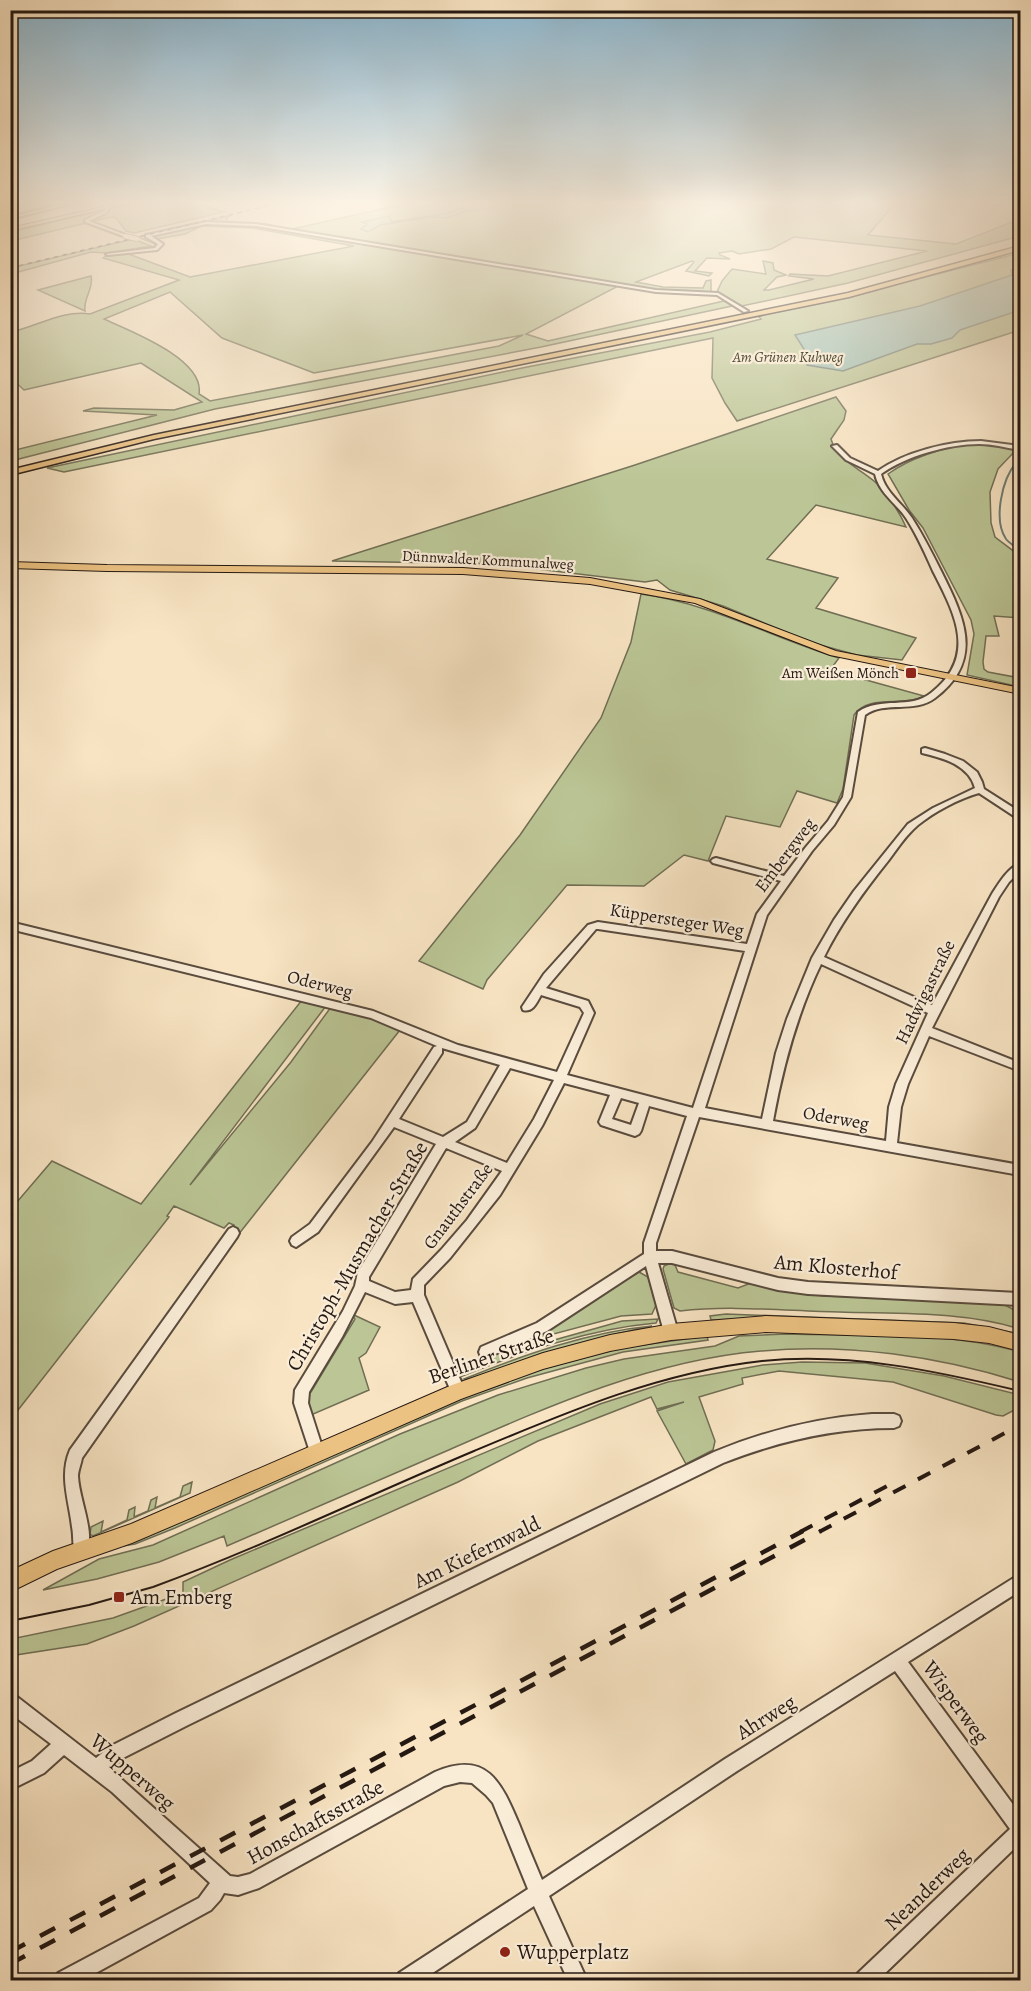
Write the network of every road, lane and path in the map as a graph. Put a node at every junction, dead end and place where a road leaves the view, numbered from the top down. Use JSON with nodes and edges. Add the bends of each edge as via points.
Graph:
{"nodes":[{"id":1,"x":719,"y":296,"type":"edge"},
{"id":2,"x":823,"y":296,"type":"edge"},
{"id":3,"x":833,"y":296,"type":"edge"},
{"id":4,"x":759,"y":312,"type":"junction"},
{"id":5,"x":744,"y":314,"type":"junction"},
{"id":6,"x":835,"y":446,"type":"dead end"},
{"id":7,"x":1020,"y":448,"type":"edge"},
{"id":8,"x":10,"y":466,"type":"edge"},
{"id":9,"x":10,"y":473,"type":"edge"},
{"id":10,"x":878,"y":473,"type":"junction"},
{"id":11,"x":10,"y":565,"type":"edge"},
{"id":12,"x":951,"y":677,"type":"junction"},
{"id":13,"x":1020,"y":691,"type":"edge"},
{"id":14,"x":925,"y":751,"type":"dead end"},
{"id":15,"x":980,"y":790,"type":"junction"},
{"id":16,"x":1020,"y":816,"type":"edge"},
{"id":17,"x":716,"y":861,"type":"dead end"},
{"id":18,"x":1020,"y":866,"type":"edge"},
{"id":19,"x":787,"y":880,"type":"junction"},
{"id":20,"x":10,"y":925,"type":"edge"},
{"id":21,"x":752,"y":948,"type":"junction"},
{"id":22,"x":818,"y":958,"type":"junction"},
{"id":23,"x":538,"y":990,"type":"junction"},
{"id":24,"x":527,"y":1007,"type":"dead end"},
{"id":25,"x":934,"y":1011,"type":"junction"},
{"id":26,"x":925,"y":1030,"type":"junction"},
{"id":27,"x":438,"y":1050,"type":"dead end"},
{"id":28,"x":507,"y":1064,"type":"junction"},
{"id":29,"x":1020,"y":1067,"type":"edge"},
{"id":30,"x":562,"y":1077,"type":"junction"},
{"id":31,"x":616,"y":1093,"type":"junction"},
{"id":32,"x":645,"y":1101,"type":"junction"},
{"id":33,"x":696,"y":1113,"type":"junction"},
{"id":34,"x":391,"y":1121,"type":"junction"},
{"id":35,"x":767,"y":1124,"type":"junction"},
{"id":36,"x":444,"y":1143,"type":"junction"},
{"id":37,"x":891,"y":1146,"type":"junction"},
{"id":38,"x":510,"y":1169,"type":"junction"},
{"id":39,"x":1020,"y":1170,"type":"edge"},
{"id":40,"x":233,"y":1233,"type":"dead end"},
{"id":41,"x":296,"y":1241,"type":"dead end"},
{"id":42,"x":650,"y":1257,"type":"junction"},
{"id":43,"x":363,"y":1285,"type":"junction"},
{"id":44,"x":417,"y":1295,"type":"junction"},
{"id":45,"x":1020,"y":1299,"type":"edge"},
{"id":46,"x":671,"y":1332,"type":"junction"},
{"id":47,"x":1020,"y":1342,"type":"edge"},
{"id":48,"x":486,"y":1352,"type":"dead end"},
{"id":49,"x":458,"y":1391,"type":"junction"},
{"id":50,"x":894,"y":1421,"type":"dead end"},
{"id":51,"x":317,"y":1453,"type":"junction"},
{"id":52,"x":81,"y":1550,"type":"junction"},
{"id":53,"x":10,"y":1582,"type":"edge"},
{"id":54,"x":1020,"y":1582,"type":"edge"},
{"id":55,"x":897,"y":1660,"type":"junction"},
{"id":56,"x":10,"y":1702,"type":"edge"},
{"id":57,"x":64,"y":1744,"type":"junction"},
{"id":58,"x":96,"y":1769,"type":"junction"},
{"id":59,"x":10,"y":1782,"type":"edge"},
{"id":60,"x":1020,"y":1830,"type":"edge"},
{"id":61,"x":220,"y":1882,"type":"junction"},
{"id":62,"x":538,"y":1894,"type":"junction"},
{"id":63,"x":65,"y":1980,"type":"edge"},
{"id":64,"x":406,"y":1980,"type":"edge"},
{"id":65,"x":578,"y":1980,"type":"edge"},
{"id":66,"x":866,"y":1980,"type":"edge"}],
"edges":[{"from":1,"to":5,"type":"street","bridge":true},
{"from":2,"to":4,"type":"highway"},
{"from":3,"to":4,"type":"highway"},
{"from":4,"to":5,"type":"highway"},
{"from":5,"to":8,"type":"highway","via":[[224,416]]},
{"from":5,"to":9,"type":"highway","via":[[130,443]]},
{"from":6,"to":10,"type":"street","via":[[848,459]]},
{"from":7,"to":10,"type":"street","via":[[959,442],[899,460]]},
{"from":10,"to":12,"type":"street","via":[[883,486],[909,517],[960,618],[963,649]]},
{"from":11,"to":12,"type":"main road","name":"Dünnwalder Kommunalweg","via":[[510,573],[590,581],[707,603],[833,653]]},
{"from":12,"to":13,"type":"main road","name":"Dünnwalder Kommunalweg"},
{"from":12,"to":19,"type":"street","name":"Embergweg","via":[[924,701],[873,707],[861,714],[847,797]]},
{"from":14,"to":15,"type":"street","via":[[943,754],[974,773]]},
{"from":15,"to":16,"type":"street"},
{"from":15,"to":22,"type":"street","via":[[922,818],[910,828],[864,883]]},
{"from":17,"to":19,"type":"street"},
{"from":18,"to":25,"type":"street","name":"Hadwigastraße","via":[[995,896]]},
{"from":19,"to":21,"type":"street","name":"Embergweg","via":[[762,914]]},
{"from":20,"to":28,"type":"street","name":"Oderweg","via":[[373,1015],[456,1049]]},
{"from":21,"to":23,"type":"street","name":"Küppersteger Weg","via":[[598,925],[592,927]]},
{"from":21,"to":33,"type":"street","name":"Embergweg"},
{"from":22,"to":25,"type":"street"},
{"from":22,"to":35,"type":"street","via":[[790,1020],[778,1060]]},
{"from":23,"to":24,"type":"street","name":"Küppersteger Weg"},
{"from":23,"to":30,"type":"street","name":"Gnauthstraße","via":[[584,1004],[588,1009]]},
{"from":25,"to":26,"type":"street","name":"Hadwigastraße"},
{"from":26,"to":29,"type":"street"},
{"from":26,"to":37,"type":"street","name":"Hadwigastraße","via":[[895,1107]]},
{"from":27,"to":34,"type":"street"},
{"from":28,"to":30,"type":"street","name":"Oderweg"},
{"from":28,"to":36,"type":"street","name":"Christoph-Musmacher-Straße","via":[[471,1125]]},
{"from":30,"to":31,"type":"street","name":"Oderweg"},
{"from":30,"to":38,"type":"street","name":"Gnauthstraße"},
{"from":31,"to":32,"type":"street","name":"Oderweg"},
{"from":31,"to":32,"type":"street","via":[[605,1122],[635,1131]]},
{"from":32,"to":33,"type":"street","name":"Oderweg"},
{"from":33,"to":35,"type":"street","name":"Oderweg"},
{"from":33,"to":42,"type":"street","name":"Embergweg","via":[[651,1243]]},
{"from":34,"to":36,"type":"street"},
{"from":34,"to":41,"type":"street","via":[[314,1228]]},
{"from":35,"to":37,"type":"street","name":"Oderweg"},
{"from":36,"to":38,"type":"street"},
{"from":36,"to":43,"type":"street","name":"Christoph-Musmacher-Straße","via":[[363,1276]]},
{"from":37,"to":39,"type":"street","name":"Oderweg"},
{"from":38,"to":44,"type":"street","name":"Gnauthstraße","via":[[450,1252],[418,1283]]},
{"from":40,"to":52,"type":"street","via":[[75,1455],[71,1476]]},
{"from":42,"to":45,"type":"street","name":"Am Klosterhof","via":[[672,1257],[808,1288]]},
{"from":42,"to":46,"type":"street"},
{"from":42,"to":48,"type":"street","via":[[542,1327]]},
{"from":43,"to":44,"type":"street","via":[[395,1298]]},
{"from":43,"to":51,"type":"street","name":"Christoph-Musmacher-Straße","via":[[301,1394]]},
{"from":44,"to":49,"type":"street"},
{"from":46,"to":47,"type":"main road","name":"Berliner Straße","via":[[798,1325],[966,1332]]},
{"from":46,"to":49,"type":"main road","name":"Berliner Straße","via":[[564,1355]]},
{"from":49,"to":51,"type":"main road","name":"Berliner Straße"},
{"from":50,"to":58,"type":"street","name":"Am Kiefernwald","via":[[813,1428],[719,1457],[182,1719],[117,1752]]},
{"from":51,"to":52,"type":"main road","name":"Berliner Straße","via":[[143,1529]]},
{"from":52,"to":53,"type":"main road","name":"Berliner Straße"},
{"from":54,"to":55,"type":"street","name":"Ahrweg"},
{"from":55,"to":60,"type":"street","name":"Wisperweg"},
{"from":55,"to":62,"type":"street","name":"Ahrweg"},
{"from":56,"to":57,"type":"street","name":"Wupperweg"},
{"from":57,"to":58,"type":"street","name":"Wupperweg"},
{"from":57,"to":59,"type":"street","via":[[38,1767]]},
{"from":58,"to":61,"type":"street","name":"Wupperweg"},
{"from":60,"to":66,"type":"street","name":"Neanderweg"},
{"from":61,"to":62,"type":"street","name":"Honschaftsstraße","via":[[238,1886],[253,1882],[441,1778],[465,1772],[477,1775],[499,1797]]},
{"from":61,"to":63,"type":"street","via":[[205,1904]]},
{"from":62,"to":64,"type":"street"},
{"from":62,"to":65,"type":"street","name":"Honschaftsstraße"}]}
